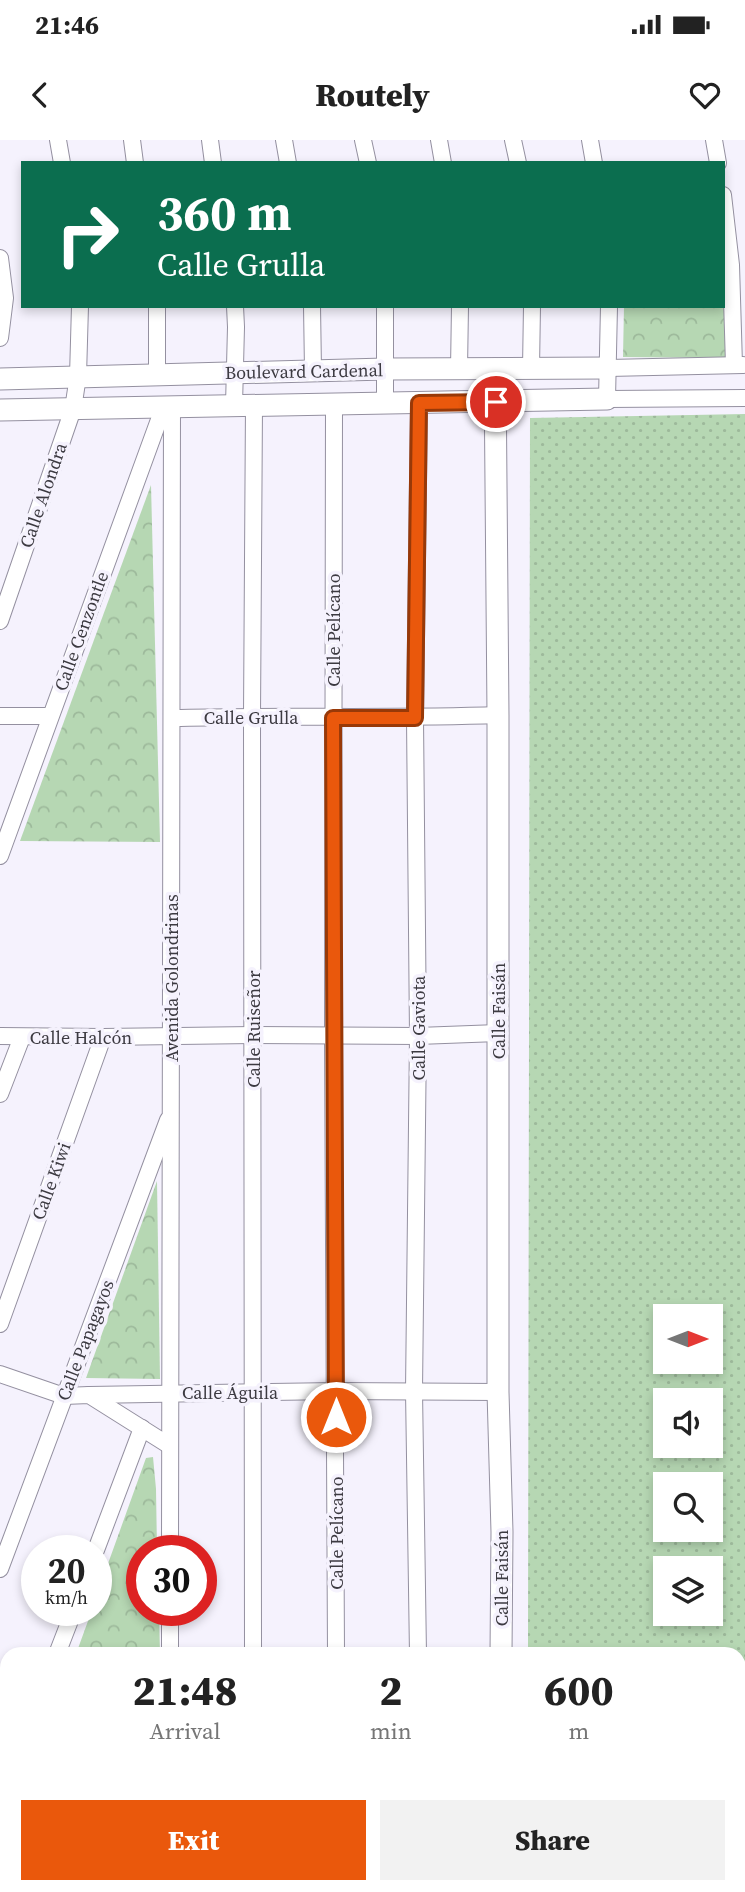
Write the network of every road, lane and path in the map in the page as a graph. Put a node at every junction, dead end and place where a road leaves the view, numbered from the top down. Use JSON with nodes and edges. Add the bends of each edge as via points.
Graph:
{"nodes":[{"id":1,"x":58,"y":140,"type":"edge"},
{"id":2,"x":132,"y":140,"type":"edge"},
{"id":3,"x":210,"y":140,"type":"edge"},
{"id":4,"x":284,"y":140,"type":"edge"},
{"id":5,"x":363,"y":140,"type":"edge"},
{"id":6,"x":439,"y":140,"type":"edge"},
{"id":7,"x":513,"y":140,"type":"edge"},
{"id":8,"x":590,"y":140,"type":"edge"},
{"id":9,"x":714,"y":140,"type":"edge"},
{"id":10,"x":62,"y":161,"type":"edge"},
{"id":11,"x":135,"y":161,"type":"edge"},
{"id":12,"x":213,"y":161,"type":"edge"},
{"id":13,"x":288,"y":161,"type":"edge"},
{"id":14,"x":368,"y":161,"type":"edge"},
{"id":15,"x":443,"y":161,"type":"edge"},
{"id":16,"x":518,"y":161,"type":"edge"},
{"id":17,"x":594,"y":161,"type":"edge"},
{"id":18,"x":718,"y":161,"type":"edge"},
{"id":19,"x":725,"y":211,"type":"edge"},
{"id":20,"x":0,"y":258,"type":"edge"},
{"id":21,"x":80,"y":308,"type":"edge"},
{"id":22,"x":157,"y":308,"type":"edge"},
{"id":23,"x":235,"y":308,"type":"edge"},
{"id":24,"x":312,"y":308,"type":"edge"},
{"id":25,"x":385,"y":308,"type":"edge"},
{"id":26,"x":460,"y":308,"type":"edge"},
{"id":27,"x":532,"y":308,"type":"edge"},
{"id":28,"x":609,"y":308,"type":"edge"},
{"id":29,"x":0,"y":338,"type":"edge"},
{"id":30,"x":740,"y":365,"type":"edge"},
{"id":31,"x":531,"y":368,"type":"junction"},
{"id":32,"x":608,"y":368,"type":"junction"},
{"id":33,"x":385,"y":369,"type":"junction"},
{"id":34,"x":459,"y":369,"type":"junction"},
{"id":35,"x":495,"y":369,"type":"junction"},
{"id":36,"x":313,"y":370,"type":"junction"},
{"id":37,"x":234,"y":372,"type":"junction"},
{"id":38,"x":78,"y":376,"type":"junction"},
{"id":39,"x":157,"y":376,"type":"junction"},
{"id":40,"x":0,"y":379,"type":"edge"},
{"id":41,"x":745,"y":398,"type":"edge"},
{"id":42,"x":607,"y":399,"type":"junction"},
{"id":43,"x":496,"y":402,"type":"junction"},
{"id":44,"x":385,"y":403,"type":"junction"},
{"id":45,"x":419,"y":403,"type":"junction"},
{"id":46,"x":334,"y":404,"type":"junction"},
{"id":47,"x":244,"y":405,"type":"junction"},
{"id":48,"x":168,"y":406,"type":"junction"},
{"id":49,"x":73,"y":409,"type":"junction"},
{"id":50,"x":0,"y":410,"type":"edge"},
{"id":51,"x":0,"y":621,"type":"edge"},
{"id":52,"x":498,"y":715,"type":"junction"},
{"id":53,"x":0,"y":716,"type":"edge"},
{"id":54,"x":50,"y":716,"type":"junction"},
{"id":55,"x":252,"y":716,"type":"junction"},
{"id":56,"x":172,"y":718,"type":"junction"},
{"id":57,"x":333,"y":718,"type":"junction"},
{"id":58,"x":415,"y":718,"type":"junction"},
{"id":59,"x":0,"y":856,"type":"edge"},
{"id":60,"x":498,"y":1033,"type":"junction"},
{"id":61,"x":253,"y":1035,"type":"junction"},
{"id":62,"x":0,"y":1036,"type":"edge"},
{"id":63,"x":418,"y":1036,"type":"junction"},
{"id":64,"x":22,"y":1037,"type":"junction"},
{"id":65,"x":171,"y":1037,"type":"junction"},
{"id":66,"x":333,"y":1037,"type":"junction"},
{"id":67,"x":103,"y":1038,"type":"junction"},
{"id":68,"x":0,"y":1094,"type":"edge"},
{"id":69,"x":171,"y":1111,"type":"junction"},
{"id":70,"x":0,"y":1324,"type":"edge"},
{"id":71,"x":0,"y":1374,"type":"edge"},
{"id":72,"x":336,"y":1391,"type":"junction"},
{"id":73,"x":414,"y":1391,"type":"junction"},
{"id":74,"x":498,"y":1392,"type":"junction"},
{"id":75,"x":171,"y":1393,"type":"junction"},
{"id":76,"x":253,"y":1393,"type":"junction"},
{"id":77,"x":89,"y":1395,"type":"junction"},
{"id":78,"x":64,"y":1396,"type":"junction"},
{"id":79,"x":142,"y":1428,"type":"junction"},
{"id":80,"x":170,"y":1446,"type":"junction"},
{"id":81,"x":102,"y":1535,"type":"edge"},
{"id":82,"x":170,"y":1535,"type":"edge"},
{"id":83,"x":0,"y":1569,"type":"edge"},
{"id":84,"x":68,"y":1626,"type":"edge"},
{"id":85,"x":170,"y":1626,"type":"edge"},
{"id":86,"x":60,"y":1647,"type":"edge"},
{"id":87,"x":170,"y":1647,"type":"edge"},
{"id":88,"x":253,"y":1647,"type":"edge"},
{"id":89,"x":336,"y":1647,"type":"edge"},
{"id":90,"x":418,"y":1647,"type":"edge"},
{"id":91,"x":501,"y":1647,"type":"edge"}],
"edges":[{"from":1,"to":10,"type":"street"},
{"from":2,"to":11,"type":"street"},
{"from":3,"to":12,"type":"street"},
{"from":4,"to":13,"type":"street"},
{"from":5,"to":14,"type":"street"},
{"from":6,"to":15,"type":"street"},
{"from":7,"to":16,"type":"street"},
{"from":8,"to":17,"type":"street"},
{"from":9,"to":18,"type":"street"},
{"from":19,"to":30,"type":"street"},
{"from":20,"to":29,"type":"street","via":[[5,299]]},
{"from":21,"to":38,"type":"street","name":"Calle Alondra"},
{"from":22,"to":39,"type":"street"},
{"from":23,"to":37,"type":"street","name":"Calle Ruiseñor"},
{"from":24,"to":36,"type":"street"},
{"from":25,"to":33,"type":"street"},
{"from":26,"to":34,"type":"street"},
{"from":27,"to":31,"type":"street"},
{"from":28,"to":32,"type":"street"},
{"from":30,"to":32,"type":"street"},
{"from":31,"to":32,"type":"street","name":"Boulevard Cardenal"},
{"from":31,"to":35,"type":"street","name":"Boulevard Cardenal"},
{"from":32,"to":42,"type":"street"},
{"from":33,"to":34,"type":"street","name":"Boulevard Cardenal"},
{"from":33,"to":36,"type":"street","name":"Boulevard Cardenal"},
{"from":33,"to":44,"type":"street"},
{"from":34,"to":35,"type":"street","name":"Boulevard Cardenal"},
{"from":35,"to":43,"type":"street","name":"Calle Faisán"},
{"from":36,"to":37,"type":"street","name":"Boulevard Cardenal"},
{"from":37,"to":39,"type":"street","name":"Boulevard Cardenal"},
{"from":37,"to":47,"type":"street","name":"Calle Ruiseñor"},
{"from":38,"to":39,"type":"street","name":"Boulevard Cardenal"},
{"from":38,"to":40,"type":"street","name":"Boulevard Cardenal"},
{"from":38,"to":49,"type":"street","name":"Calle Alondra"},
{"from":41,"to":42,"type":"street"},
{"from":42,"to":43,"type":"street","name":"Boulevard Cardenal"},
{"from":43,"to":45,"type":"street","name":"Boulevard Cardenal"},
{"from":43,"to":52,"type":"street","name":"Calle Faisán"},
{"from":44,"to":45,"type":"street","name":"Boulevard Cardenal"},
{"from":44,"to":46,"type":"street","name":"Boulevard Cardenal"},
{"from":45,"to":58,"type":"street","name":"Calle Gaviota"},
{"from":46,"to":47,"type":"street","name":"Boulevard Cardenal"},
{"from":46,"to":57,"type":"street","name":"Calle Pelícano"},
{"from":47,"to":48,"type":"street","name":"Boulevard Cardenal"},
{"from":47,"to":55,"type":"street","name":"Calle Ruiseñor"},
{"from":48,"to":49,"type":"street","name":"Boulevard Cardenal"},
{"from":48,"to":54,"type":"street","name":"Calle Cenzontle"},
{"from":48,"to":56,"type":"street","name":"Avenida Golondrinas"},
{"from":49,"to":50,"type":"street","name":"Boulevard Cardenal"},
{"from":49,"to":51,"type":"street","name":"Calle Alondra"},
{"from":52,"to":58,"type":"street","name":"Calle Grulla"},
{"from":52,"to":60,"type":"street","name":"Calle Faisán"},
{"from":53,"to":54,"type":"street"},
{"from":54,"to":59,"type":"street","name":"Calle Cenzontle"},
{"from":55,"to":56,"type":"street","name":"Calle Grulla"},
{"from":55,"to":57,"type":"street","name":"Calle Grulla"},
{"from":55,"to":61,"type":"street","name":"Calle Ruiseñor"},
{"from":56,"to":65,"type":"street","name":"Avenida Golondrinas"},
{"from":57,"to":58,"type":"street","name":"Calle Grulla"},
{"from":57,"to":66,"type":"street","name":"Calle Pelícano"},
{"from":58,"to":63,"type":"street","name":"Calle Gaviota"},
{"from":60,"to":63,"type":"street","name":"Calle Halcón"},
{"from":60,"to":74,"type":"street","name":"Calle Faisán"},
{"from":61,"to":65,"type":"street","name":"Calle Halcón"},
{"from":61,"to":66,"type":"street","name":"Calle Halcón"},
{"from":61,"to":76,"type":"street","name":"Calle Ruiseñor"},
{"from":62,"to":64,"type":"street","name":"Calle Halcón"},
{"from":63,"to":66,"type":"street","name":"Calle Halcón"},
{"from":63,"to":73,"type":"street","name":"Calle Gaviota"},
{"from":64,"to":67,"type":"street","name":"Calle Halcón"},
{"from":64,"to":68,"type":"street"},
{"from":65,"to":67,"type":"street","name":"Calle Halcón"},
{"from":65,"to":69,"type":"street","name":"Avenida Golondrinas"},
{"from":66,"to":72,"type":"street","name":"Calle Pelícano"},
{"from":67,"to":70,"type":"street","name":"Calle Kiwi"},
{"from":69,"to":75,"type":"street","name":"Avenida Golondrinas"},
{"from":69,"to":78,"type":"street","name":"Calle Papagayos"},
{"from":71,"to":78,"type":"street","name":"Calle Águila"},
{"from":72,"to":73,"type":"street","name":"Calle Águila"},
{"from":72,"to":76,"type":"street","name":"Calle Águila"},
{"from":72,"to":89,"type":"street","name":"Calle Pelícano"},
{"from":73,"to":74,"type":"street","name":"Calle Águila"},
{"from":73,"to":90,"type":"street","name":"Calle Gaviota"},
{"from":74,"to":91,"type":"street","name":"Calle Faisán"},
{"from":75,"to":76,"type":"street","name":"Calle Águila"},
{"from":75,"to":77,"type":"street","name":"Calle Águila"},
{"from":75,"to":80,"type":"street","name":"Avenida Golondrinas"},
{"from":76,"to":88,"type":"street","name":"Calle Ruiseñor"},
{"from":77,"to":78,"type":"street","name":"Calle Águila"},
{"from":77,"to":79,"type":"street"},
{"from":78,"to":83,"type":"street","name":"Calle Papagayos"},
{"from":79,"to":80,"type":"street"},
{"from":79,"to":81,"type":"street"},
{"from":80,"to":82,"type":"street","name":"Avenida Golondrinas"},
{"from":84,"to":86,"type":"street"},
{"from":85,"to":87,"type":"street"}]}
